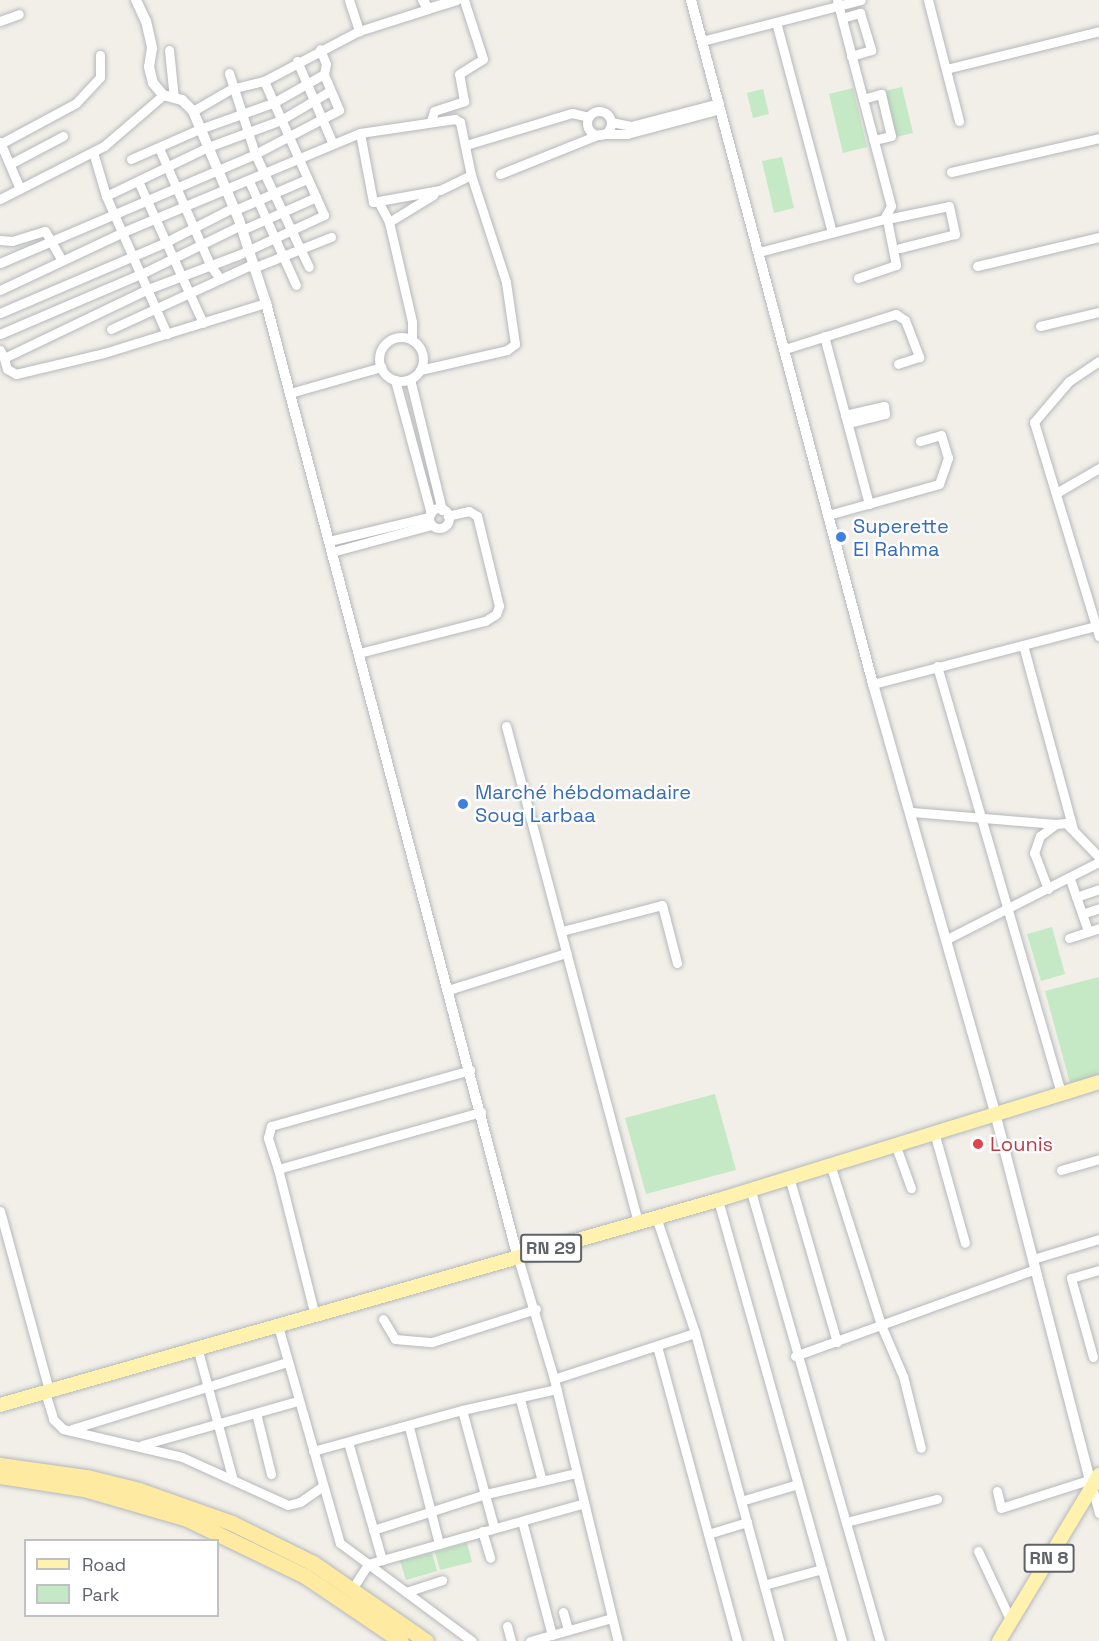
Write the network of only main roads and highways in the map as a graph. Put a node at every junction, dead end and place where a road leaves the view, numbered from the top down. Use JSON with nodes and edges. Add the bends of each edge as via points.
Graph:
{"nodes":[{"id":1,"x":1099,"y":1082,"type":"edge"},
{"id":2,"x":0,"y":1406,"type":"edge"},
{"id":3,"x":0,"y":1465,"type":"edge"},
{"id":4,"x":0,"y":1476,"type":"edge"},
{"id":5,"x":1093,"y":1481,"type":"edge"},
{"id":6,"x":401,"y":1641,"type":"edge"},
{"id":7,"x":426,"y":1641,"type":"edge"},
{"id":8,"x":999,"y":1641,"type":"edge"}],
"edges":[{"from":1,"to":2,"type":"main road","number":"RN 29","via":[[718,1200]]},
{"from":3,"to":7,"type":"highway","via":[[87,1477],[190,1507],[276,1543],[352,1588]]},
{"from":4,"to":6,"type":"highway","via":[[84,1489],[187,1519],[305,1576]]},
{"from":5,"to":8,"type":"main road","number":"RN 8"}]}
